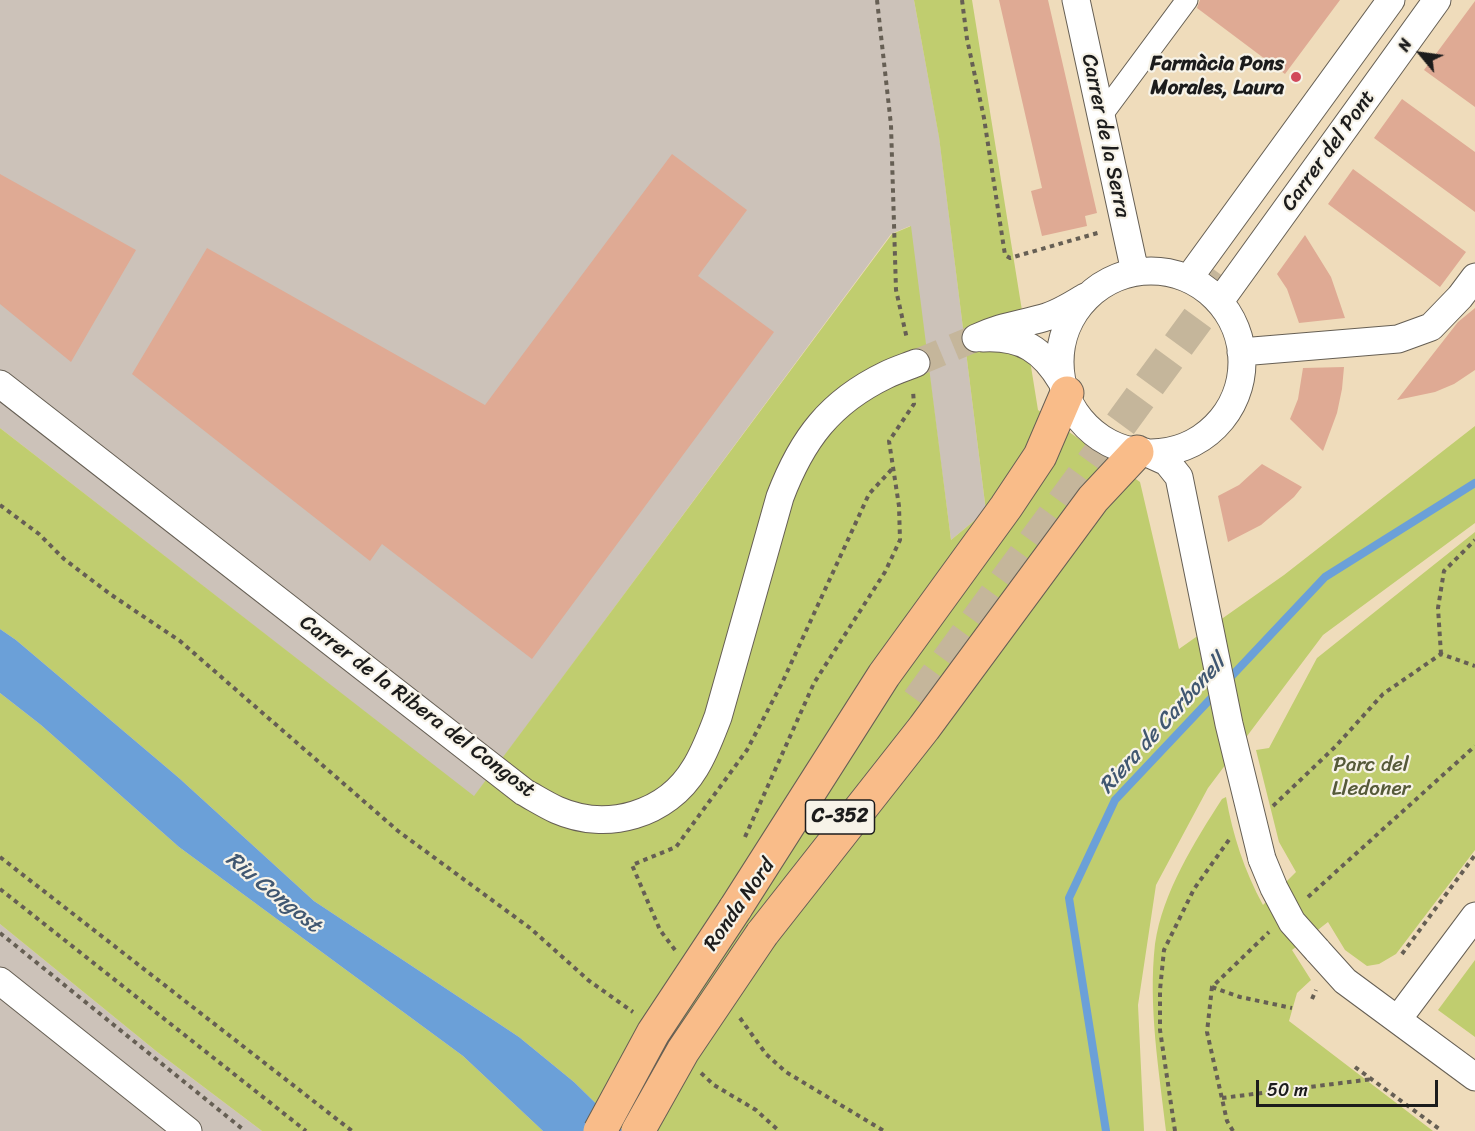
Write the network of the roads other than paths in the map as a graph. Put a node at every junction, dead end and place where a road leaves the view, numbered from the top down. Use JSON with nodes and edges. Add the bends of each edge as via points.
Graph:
{"nodes":[{"id":1,"x":1076,"y":0,"type":"edge"},
{"id":2,"x":1187,"y":0,"type":"edge"},
{"id":3,"x":1391,"y":0,"type":"edge"},
{"id":4,"x":1437,"y":0,"type":"edge"},
{"id":5,"x":1101,"y":117,"type":"junction"},
{"id":6,"x":1135,"y":273,"type":"junction"},
{"id":7,"x":1475,"y":277,"type":"edge"},
{"id":8,"x":1189,"y":278,"type":"junction"},
{"id":9,"x":1091,"y":293,"type":"junction"},
{"id":10,"x":1220,"y":301,"type":"junction"},
{"id":11,"x":1241,"y":351,"type":"junction"},
{"id":12,"x":914,"y":364,"type":"tunnel mouth"},
{"id":13,"x":0,"y":384,"type":"edge"},
{"id":14,"x":1064,"y":388,"type":"junction"},
{"id":15,"x":1204,"y":436,"type":"junction"},
{"id":16,"x":1141,"y":452,"type":"junction"},
{"id":17,"x":1182,"y":487,"type":"junction"},
{"id":18,"x":735,"y":909,"type":"junction"},
{"id":19,"x":1475,"y":916,"type":"edge"},
{"id":20,"x":762,"y":934,"type":"junction"},
{"id":21,"x":0,"y":981,"type":"edge"},
{"id":22,"x":1398,"y":1019,"type":"junction"},
{"id":23,"x":1475,"y":1077,"type":"edge"},
{"id":24,"x":188,"y":1131,"type":"edge"},
{"id":25,"x":600,"y":1131,"type":"edge"},
{"id":26,"x":638,"y":1131,"type":"edge"}],
"edges":[{"from":1,"to":5,"type":"street","name":"Carrer de la Serra"},
{"from":2,"to":5,"type":"street"},
{"from":3,"to":8,"type":"street","name":"Carrer del Pont"},
{"from":4,"to":10,"type":"street","name":"Carrer del Pont"},
{"from":5,"to":6,"type":"street","name":"Carrer de la Serra"},
{"from":6,"to":8,"type":"street","via":[[1166,272]]},
{"from":6,"to":9,"type":"street","via":[[1115,278]]},
{"from":7,"to":11,"type":"street","via":[[1431,327],[1398,339]]},
{"from":8,"to":10,"type":"street"},
{"from":9,"to":14,"type":"street","via":[[1073,315],[1064,336],[1060,359]]},
{"from":9,"to":14,"type":"street","via":[[1044,318],[976,338],[1017,342],[1032,348],[1044,355]]},
{"from":10,"to":11,"type":"street","via":[[1233,320]]},
{"from":11,"to":15,"type":"street","via":[[1237,393],[1224,417]]},
{"from":12,"to":13,"type":"street","name":"Carrer de la Ribera del Congost","via":[[887,374],[849,397],[815,429],[780,497],[707,747],[678,789],[659,804],[620,819],[577,817],[525,792]]},
{"from":14,"to":16,"type":"street","via":[[1074,411],[1089,429],[1108,443]]},
{"from":14,"to":18,"type":"highway","via":[[1040,456],[884,675]]},
{"from":15,"to":16,"type":"street","via":[[1180,448]]},
{"from":15,"to":17,"type":"street","via":[[1183,457]]},
{"from":16,"to":17,"type":"street","via":[[1159,457],[1174,469]]},
{"from":16,"to":20,"type":"highway","via":[[1093,499],[924,728]]},
{"from":17,"to":22,"type":"street","bridge":true,"via":[[1229,724],[1262,859],[1293,922],[1345,981]]},
{"from":18,"to":20,"type":"highway","name":"Ronda Nord","number":"C-352","via":[[908,696]]},
{"from":18,"to":25,"type":"highway","name":"Ronda Nord","number":"C-352","bridge":true,"via":[[653,1033]]},
{"from":19,"to":22,"type":"street"},
{"from":20,"to":26,"type":"highway","name":"Ronda Nord","number":"C-352","bridge":true,"via":[[681,1054]]},
{"from":21,"to":24,"type":"street"},
{"from":22,"to":23,"type":"street"}]}
